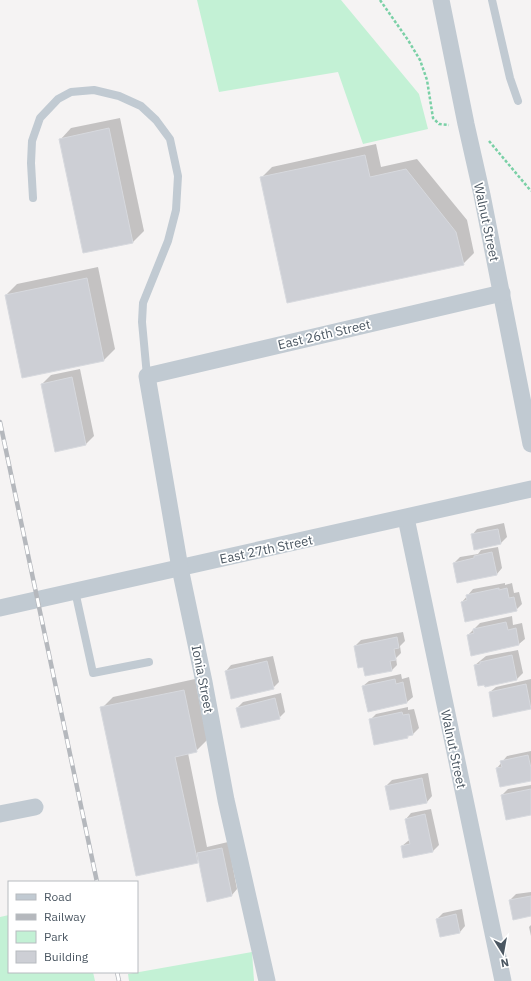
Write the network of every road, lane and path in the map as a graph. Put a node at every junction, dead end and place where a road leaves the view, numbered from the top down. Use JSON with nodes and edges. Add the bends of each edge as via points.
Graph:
{"nodes":[{"id":1,"x":441,"y":0,"type":"edge"},
{"id":2,"x":492,"y":0,"type":"edge"},
{"id":3,"x":518,"y":101,"type":"dead end"},
{"id":4,"x":33,"y":198,"type":"dead end"},
{"id":5,"x":502,"y":293,"type":"junction"},
{"id":6,"x":147,"y":376,"type":"junction"},
{"id":7,"x":531,"y":444,"type":"edge"},
{"id":8,"x":531,"y":490,"type":"edge"},
{"id":9,"x":406,"y":518,"type":"junction"},
{"id":10,"x":180,"y":568,"type":"junction"},
{"id":11,"x":75,"y":591,"type":"junction"},
{"id":12,"x":0,"y":608,"type":"edge"},
{"id":13,"x":149,"y":662,"type":"dead end"},
{"id":14,"x":35,"y":807,"type":"dead end"},
{"id":15,"x":0,"y":814,"type":"edge"},
{"id":16,"x":267,"y":981,"type":"edge"},
{"id":17,"x":503,"y":981,"type":"edge"}],
"edges":[{"from":1,"to":5,"type":"street","name":"Walnut Street"},
{"from":2,"to":3,"type":"lane","via":[[510,78]]},
{"from":4,"to":6,"type":"lane","via":[[32,141],[40,118],[58,99],[71,92],[94,90],[119,96],[141,106],[156,120],[170,139],[178,176],[176,210],[168,242],[143,303],[142,322]]},
{"from":5,"to":6,"type":"street","name":"East 26th Street"},
{"from":5,"to":7,"type":"street","name":"Walnut Street"},
{"from":6,"to":10,"type":"street","name":"Ionia Street"},
{"from":8,"to":9,"type":"street","name":"East 27th Street"},
{"from":9,"to":10,"type":"street","name":"East 27th Street"},
{"from":9,"to":17,"type":"street","name":"Walnut Street"},
{"from":10,"to":11,"type":"street","name":"East 27th Street"},
{"from":10,"to":16,"type":"street","name":"Ionia Street","via":[[226,800]]},
{"from":11,"to":12,"type":"street","name":"East 27th Street"},
{"from":11,"to":13,"type":"lane","via":[[93,674]]},
{"from":14,"to":15,"type":"street"}]}
